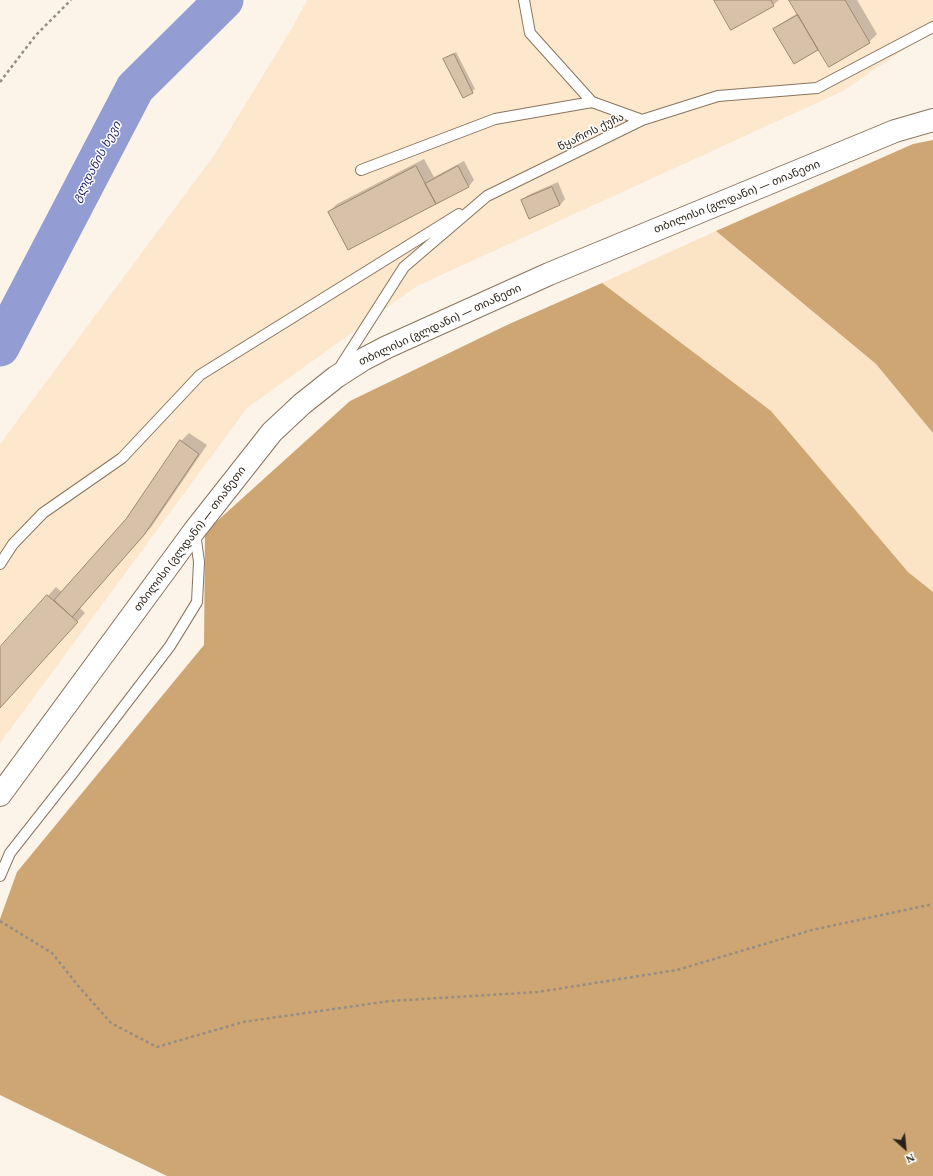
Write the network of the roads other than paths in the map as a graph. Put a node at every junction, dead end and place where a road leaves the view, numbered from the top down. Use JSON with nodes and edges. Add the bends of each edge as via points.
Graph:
{"nodes":[{"id":1,"x":524,"y":0,"type":"edge"},
{"id":2,"x":933,"y":27,"type":"edge"},
{"id":3,"x":592,"y":102,"type":"junction"},
{"id":4,"x":642,"y":120,"type":"junction"},
{"id":5,"x":933,"y":120,"type":"edge"},
{"id":6,"x":361,"y":170,"type":"dead end"},
{"id":7,"x":487,"y":196,"type":"junction"},
{"id":8,"x":336,"y":377,"type":"junction"},
{"id":9,"x":194,"y":531,"type":"junction"},
{"id":10,"x":0,"y":564,"type":"edge"},
{"id":11,"x":0,"y":795,"type":"edge"},
{"id":12,"x":0,"y":876,"type":"edge"}],
"edges":[{"from":1,"to":3,"type":"lane","via":[[530,33]]},
{"from":2,"to":4,"type":"lane","name":"წყაროს ქუჩა","via":[[817,88],[718,96]]},
{"from":3,"to":4,"type":"lane"},
{"from":3,"to":6,"type":"lane","via":[[496,119]]},
{"from":4,"to":7,"type":"lane","name":"წყაროს ქუჩა"},
{"from":5,"to":8,"type":"main road","name":"თბილისი (გლდანი) — თიანეთი","via":[[895,131],[549,274],[387,347]]},
{"from":7,"to":8,"type":"lane","name":"წყაროს ქუჩა","via":[[404,267]]},
{"from":7,"to":10,"type":"lane","via":[[200,375],[122,458],[43,513],[13,544]]},
{"from":8,"to":9,"type":"main road","name":"თბილისი (გლდანი) — თიანეთი","via":[[272,432]]},
{"from":9,"to":11,"type":"main road","name":"თბილისი (გლდანი) — თიანეთი"},
{"from":9,"to":12,"type":"lane","via":[[199,562],[197,602],[170,646],[10,853]]}]}
